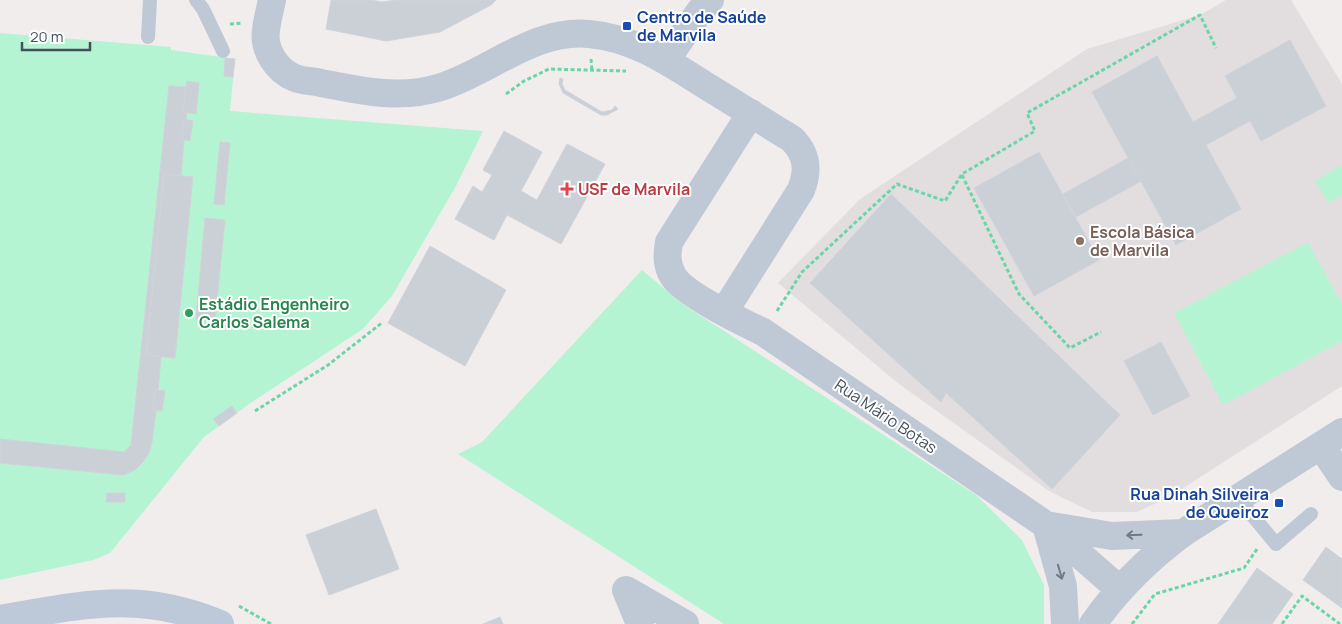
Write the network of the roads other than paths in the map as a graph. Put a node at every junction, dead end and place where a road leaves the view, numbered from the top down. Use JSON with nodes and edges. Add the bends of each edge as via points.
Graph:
{"nodes":[{"id":1,"x":150,"y":0,"type":"edge"},
{"id":2,"x":196,"y":0,"type":"edge"},
{"id":3,"x":272,"y":0,"type":"edge"},
{"id":4,"x":710,"y":0,"type":"edge"},
{"id":5,"x":148,"y":37,"type":"dead end"},
{"id":6,"x":223,"y":52,"type":"dead end"},
{"id":7,"x":666,"y":60,"type":"junction"},
{"id":8,"x":751,"y":113,"type":"junction"},
{"id":9,"x":724,"y":312,"type":"junction"},
{"id":10,"x":1331,"y":439,"type":"edge"},
{"id":11,"x":1342,"y":477,"type":"edge"},
{"id":12,"x":1238,"y":498,"type":"junction"},
{"id":13,"x":1311,"y":514,"type":"dead end"},
{"id":14,"x":1046,"y":525,"type":"junction"},
{"id":15,"x":1183,"y":533,"type":"junction"},
{"id":16,"x":1119,"y":589,"type":"junction"},
{"id":17,"x":0,"y":619,"type":"edge"},
{"id":18,"x":220,"y":624,"type":"edge"},
{"id":19,"x":640,"y":624,"type":"edge"},
{"id":20,"x":685,"y":624,"type":"edge"},
{"id":21,"x":1065,"y":624,"type":"edge"},
{"id":22,"x":1093,"y":624,"type":"edge"}],
"edges":[{"from":1,"to":5,"type":"lane"},
{"from":2,"to":6,"type":"lane"},
{"from":3,"to":7,"type":"street","via":[[266,30],[268,49],[287,74],[363,92],[412,93],[439,88],[466,78],[528,45],[568,34],[623,40]]},
{"from":4,"to":7,"type":"street"},
{"from":7,"to":8,"type":"street"},
{"from":8,"to":9,"type":"street","via":[[799,146],[806,174],[800,190]]},
{"from":8,"to":9,"type":"street","name":"Rua Mário Botas","via":[[669,242],[667,253],[674,278]]},
{"from":9,"to":14,"type":"street","name":"Rua Mário Botas","via":[[763,332]]},
{"from":10,"to":11,"type":"street"},
{"from":10,"to":12,"type":"street"},
{"from":12,"to":13,"type":"lane","via":[[1276,544]]},
{"from":12,"to":15,"type":"street"},
{"from":15,"to":14,"type":"street","name":"Rua Mário Botas","one_way":true,"via":[[1112,536]]},
{"from":14,"to":16,"type":"street","name":"Rua Mário Botas"},
{"from":14,"to":21,"type":"street","one_way":true,"via":[[1063,586]]},
{"from":15,"to":16,"type":"street","via":[[1149,559]]},
{"from":16,"to":22,"type":"street"},
{"from":17,"to":18,"type":"main road","via":[[83,604],[123,602],[172,608]]},
{"from":19,"to":20,"type":"street","via":[[626,590]]}]}
